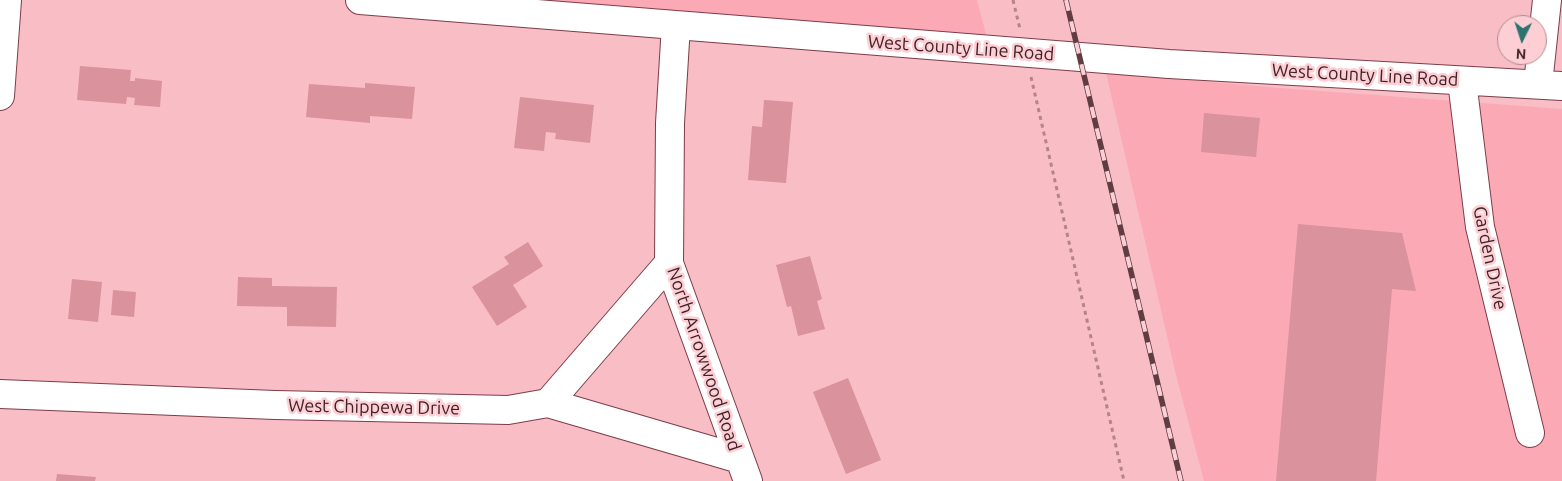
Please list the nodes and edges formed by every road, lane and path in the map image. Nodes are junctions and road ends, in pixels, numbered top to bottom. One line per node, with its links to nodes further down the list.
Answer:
1 (7, 0): 11 (street)
2 (360, 0): 5 (street, West County Line Road)
3 (1013, 0): 7 (path)
4 (1547, 0): 10 (street)
5 (523, 7): 6 (street, West County Line Road)
6 (676, 25): 9 (street, West County Line Road); 12 (street, North Arrowwood Road)
7 (1021, 32)
8 (1030, 69): 17 (path)
9 (1462, 81): 10 (street, West County Line Road); 15 (street, Garden Drive)
10 (1550, 85)
11 (0, 96)
12 (669, 263): 14 (street); 16 (street, North Arrowwood Road)
13 (0, 394): 14 (street, West Chippewa Drive)
14 (548, 403): 16 (street, West Chippewa Drive)
15 (1530, 432)
16 (744, 470)
17 (1124, 481)

